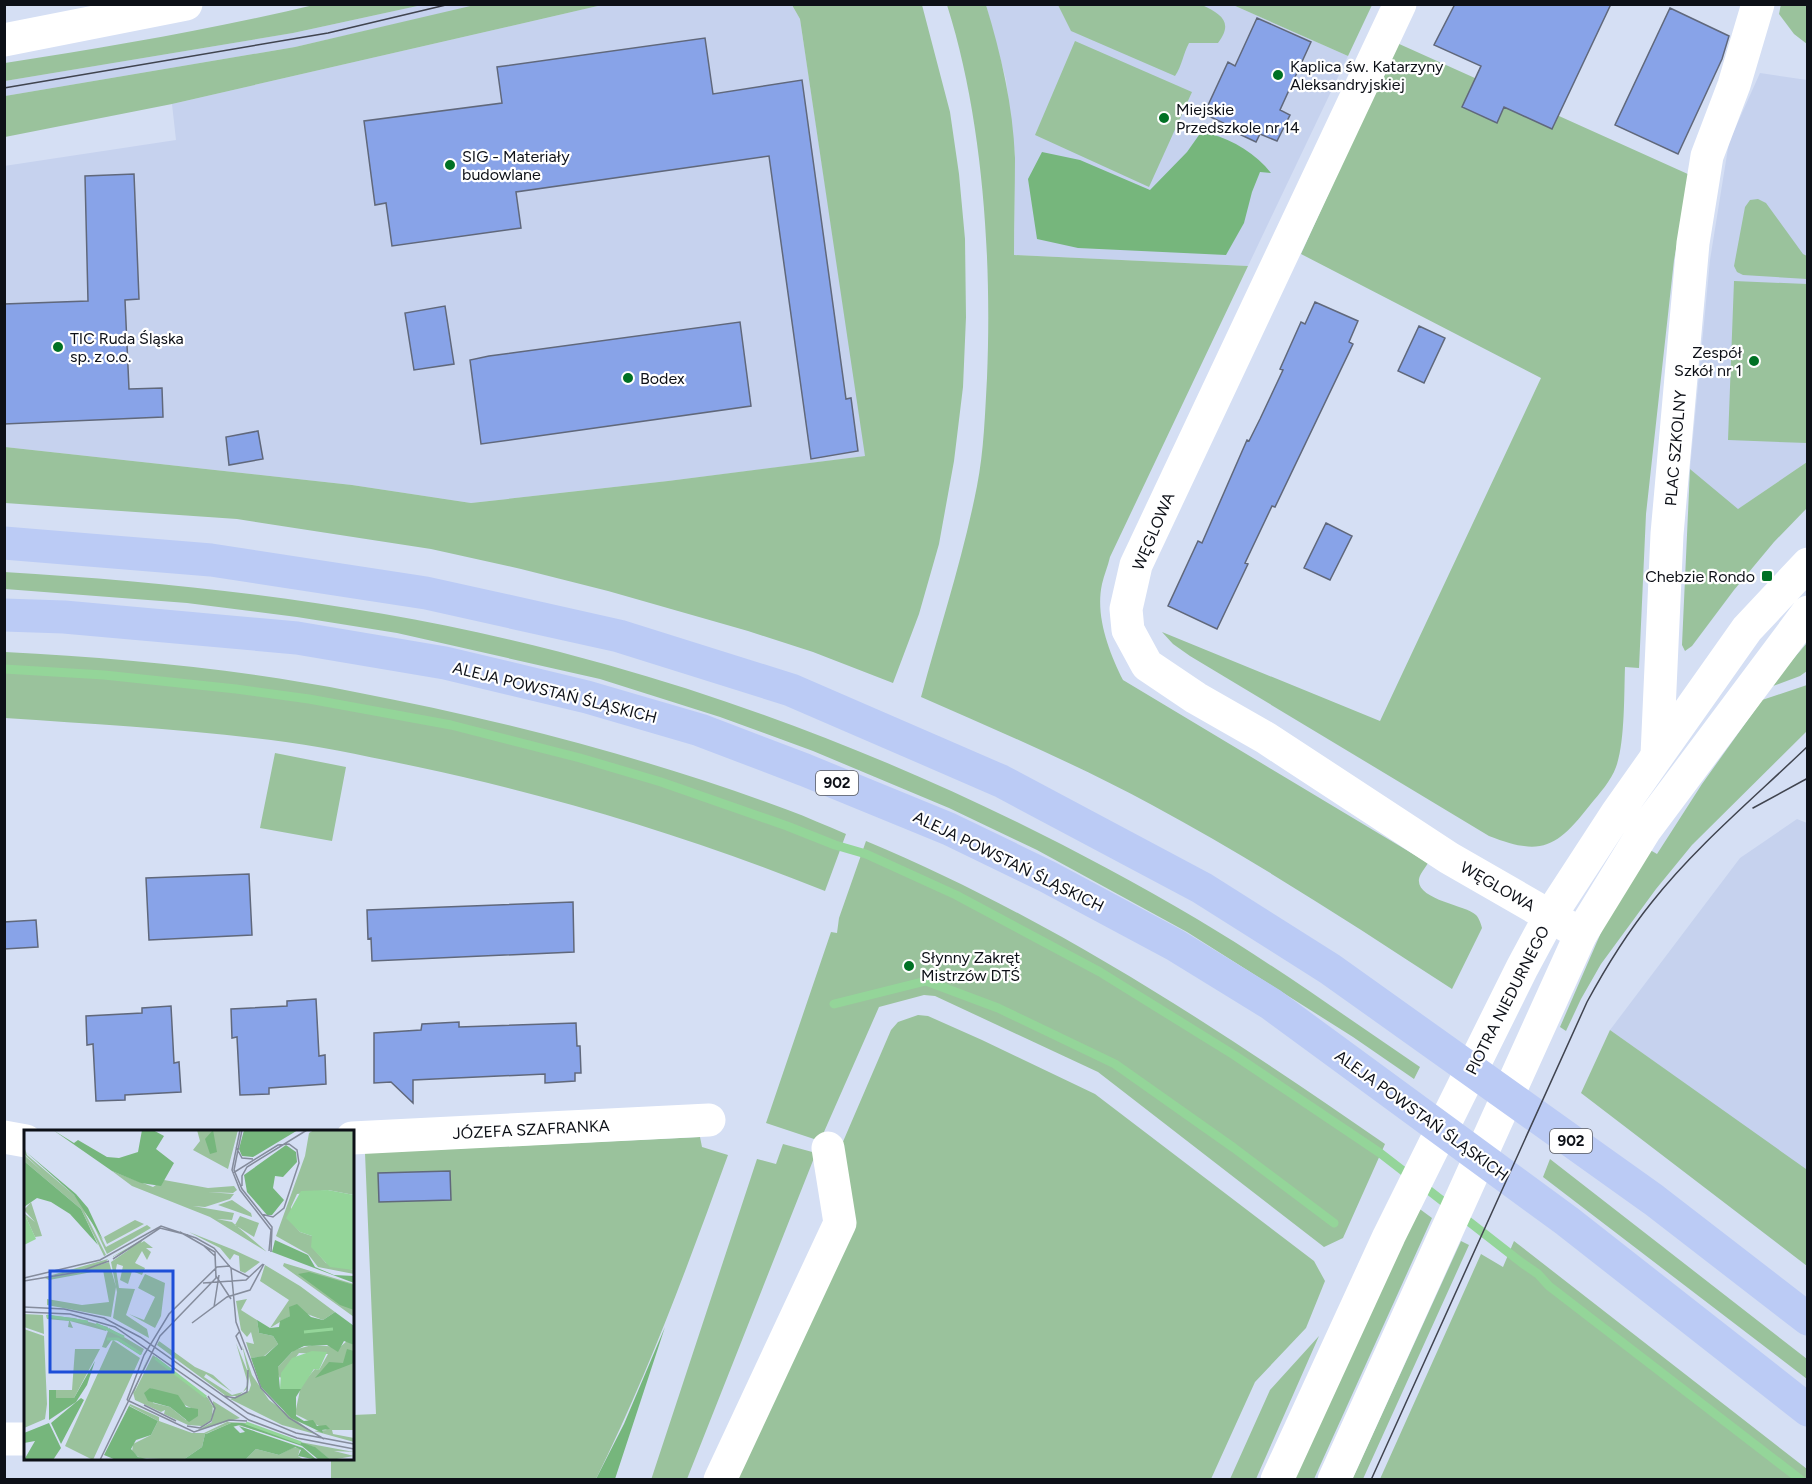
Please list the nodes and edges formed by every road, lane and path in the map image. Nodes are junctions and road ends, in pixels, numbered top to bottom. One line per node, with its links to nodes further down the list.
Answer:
1 (186, 4): 4 (street)
2 (1400, 4): 10 (street, WĘGLOWA)
3 (1756, 5): 9 (street, PLAC SZKOLNY)
4 (4, 40)
5 (4, 543): 17 (main road, 902)
6 (1808, 564): 9 (street, PIOTRA NIEDURNEGO)
7 (1808, 612): 11 (street)
8 (4, 615): 18 (main road, ALEJA POWSTAŃ ŚLĄSKICH / 902)
9 (1657, 755): 10 (street, PIOTRA NIEDURNEGO)
10 (1550, 916): 11 (street, WĘGLOWA); 22 (street, PIOTRA NIEDURNEGO)
11 (1581, 934): 23 (street)
12 (709, 1120): 14 (street, JÓZEFA SZAFRANKA)
13 (4, 1137): 15 (street)
14 (354, 1138)
15 (24, 1141)
16 (828, 1148): 21 (street)
17 (1808, 1319)
18 (1808, 1410)
19 (4, 1439): 20 (street)
20 (24, 1439)
21 (720, 1479)
22 (1277, 1479)
23 (1334, 1479)

